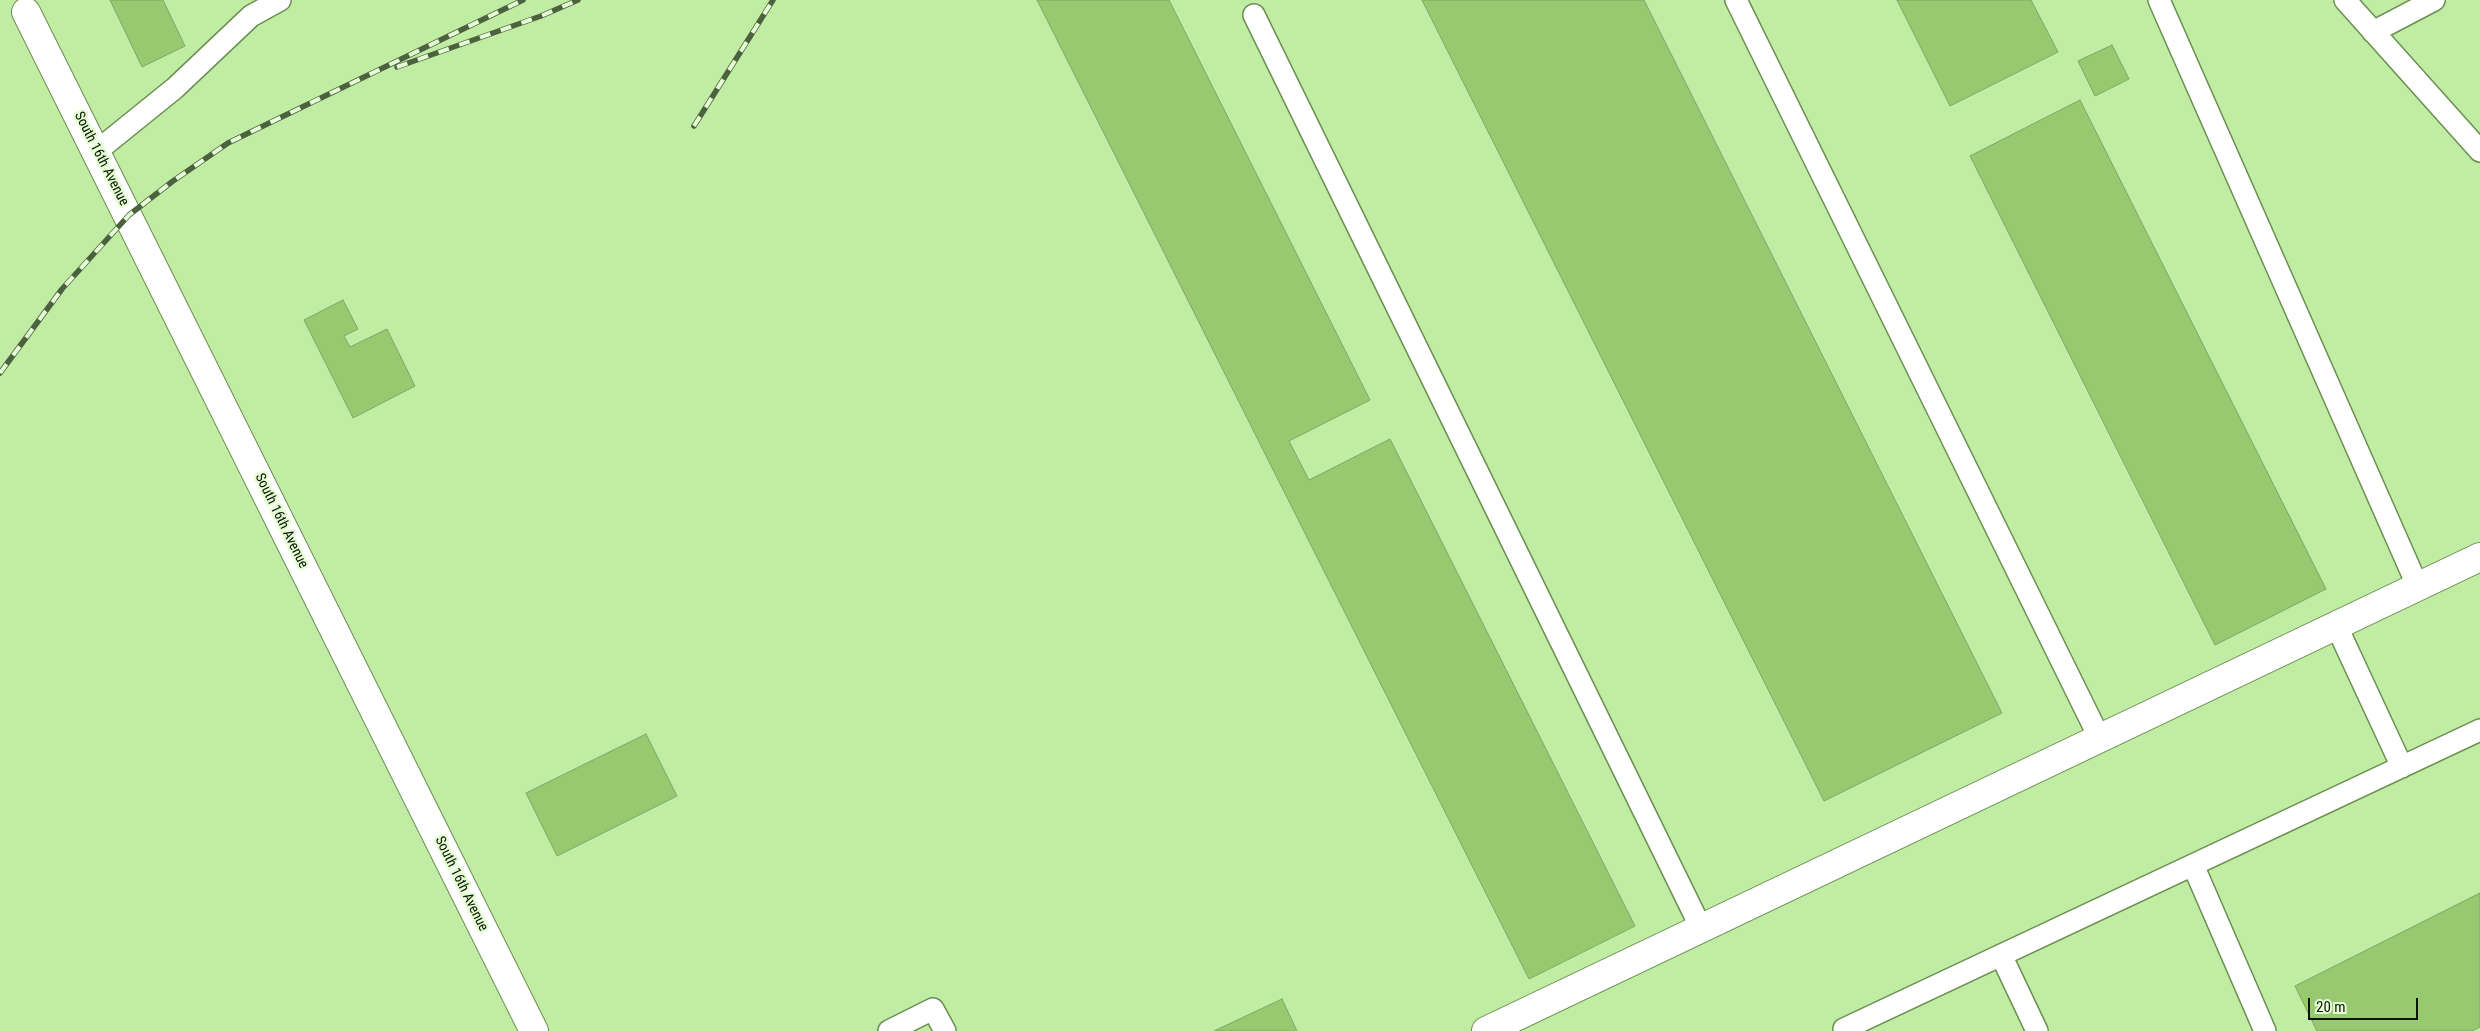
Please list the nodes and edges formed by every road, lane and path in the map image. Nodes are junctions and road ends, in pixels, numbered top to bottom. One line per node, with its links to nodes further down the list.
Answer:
1 (280, 0): 9 (lane)
2 (1736, 0): 15 (lane)
3 (2159, 0): 12 (lane)
4 (2345, 0): 8 (lane)
5 (2434, 0): 8 (lane)
6 (26, 12): 9 (street, South 16th Avenue)
7 (1254, 15): 18 (lane)
8 (2373, 32): 10 (lane)
9 (96, 151): 20 (street, South 16th Avenue)
10 (2480, 152)
11 (2480, 557): 12 (street)
12 (2418, 587): 13 (street)
13 (2336, 625): 15 (street); 16 (lane)
14 (2480, 730): 16 (lane)
15 (2100, 738): 18 (street)
16 (2402, 766): 17 (lane)
17 (2193, 865): 19 (lane); 26 (lane)
18 (1702, 928): 23 (street)
19 (2001, 956): 24 (lane); 25 (lane)
20 (534, 1031)
21 (889, 1031): 22 (lane)
22 (944, 1031)
23 (1486, 1031)
24 (1845, 1031)
25 (2037, 1031)
26 (2265, 1031)

